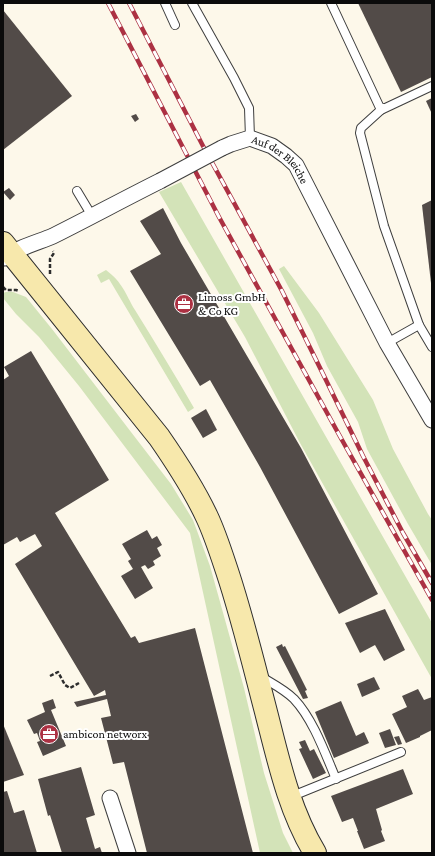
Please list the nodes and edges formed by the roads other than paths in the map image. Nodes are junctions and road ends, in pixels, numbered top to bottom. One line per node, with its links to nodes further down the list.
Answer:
1 (165, 3): 4 (lane)
2 (192, 3): 7 (lane)
3 (330, 3): 6 (lane)
4 (175, 25)
5 (432, 86): 6 (lane)
6 (382, 109): 11 (lane)
7 (250, 138): 9 (street, Auf der Bleiche, bridge); 12 (street, Auf der Bleiche)
8 (77, 191): 9 (lane)
9 (92, 216): 10 (street, Auf der Bleiche)
10 (5, 252): 15 (main road)
11 (419, 325): 12 (lane); 13 (lane)
12 (387, 342): 14 (street, Auf der Bleiche)
13 (432, 347)
14 (432, 420)
15 (256, 673): 17 (lane); 18 (main road)
16 (401, 752): 17 (lane)
17 (336, 779): 18 (lane)
18 (290, 797): 21 (main road)
19 (110, 798): 20 (street)
20 (128, 853)
21 (315, 853)

